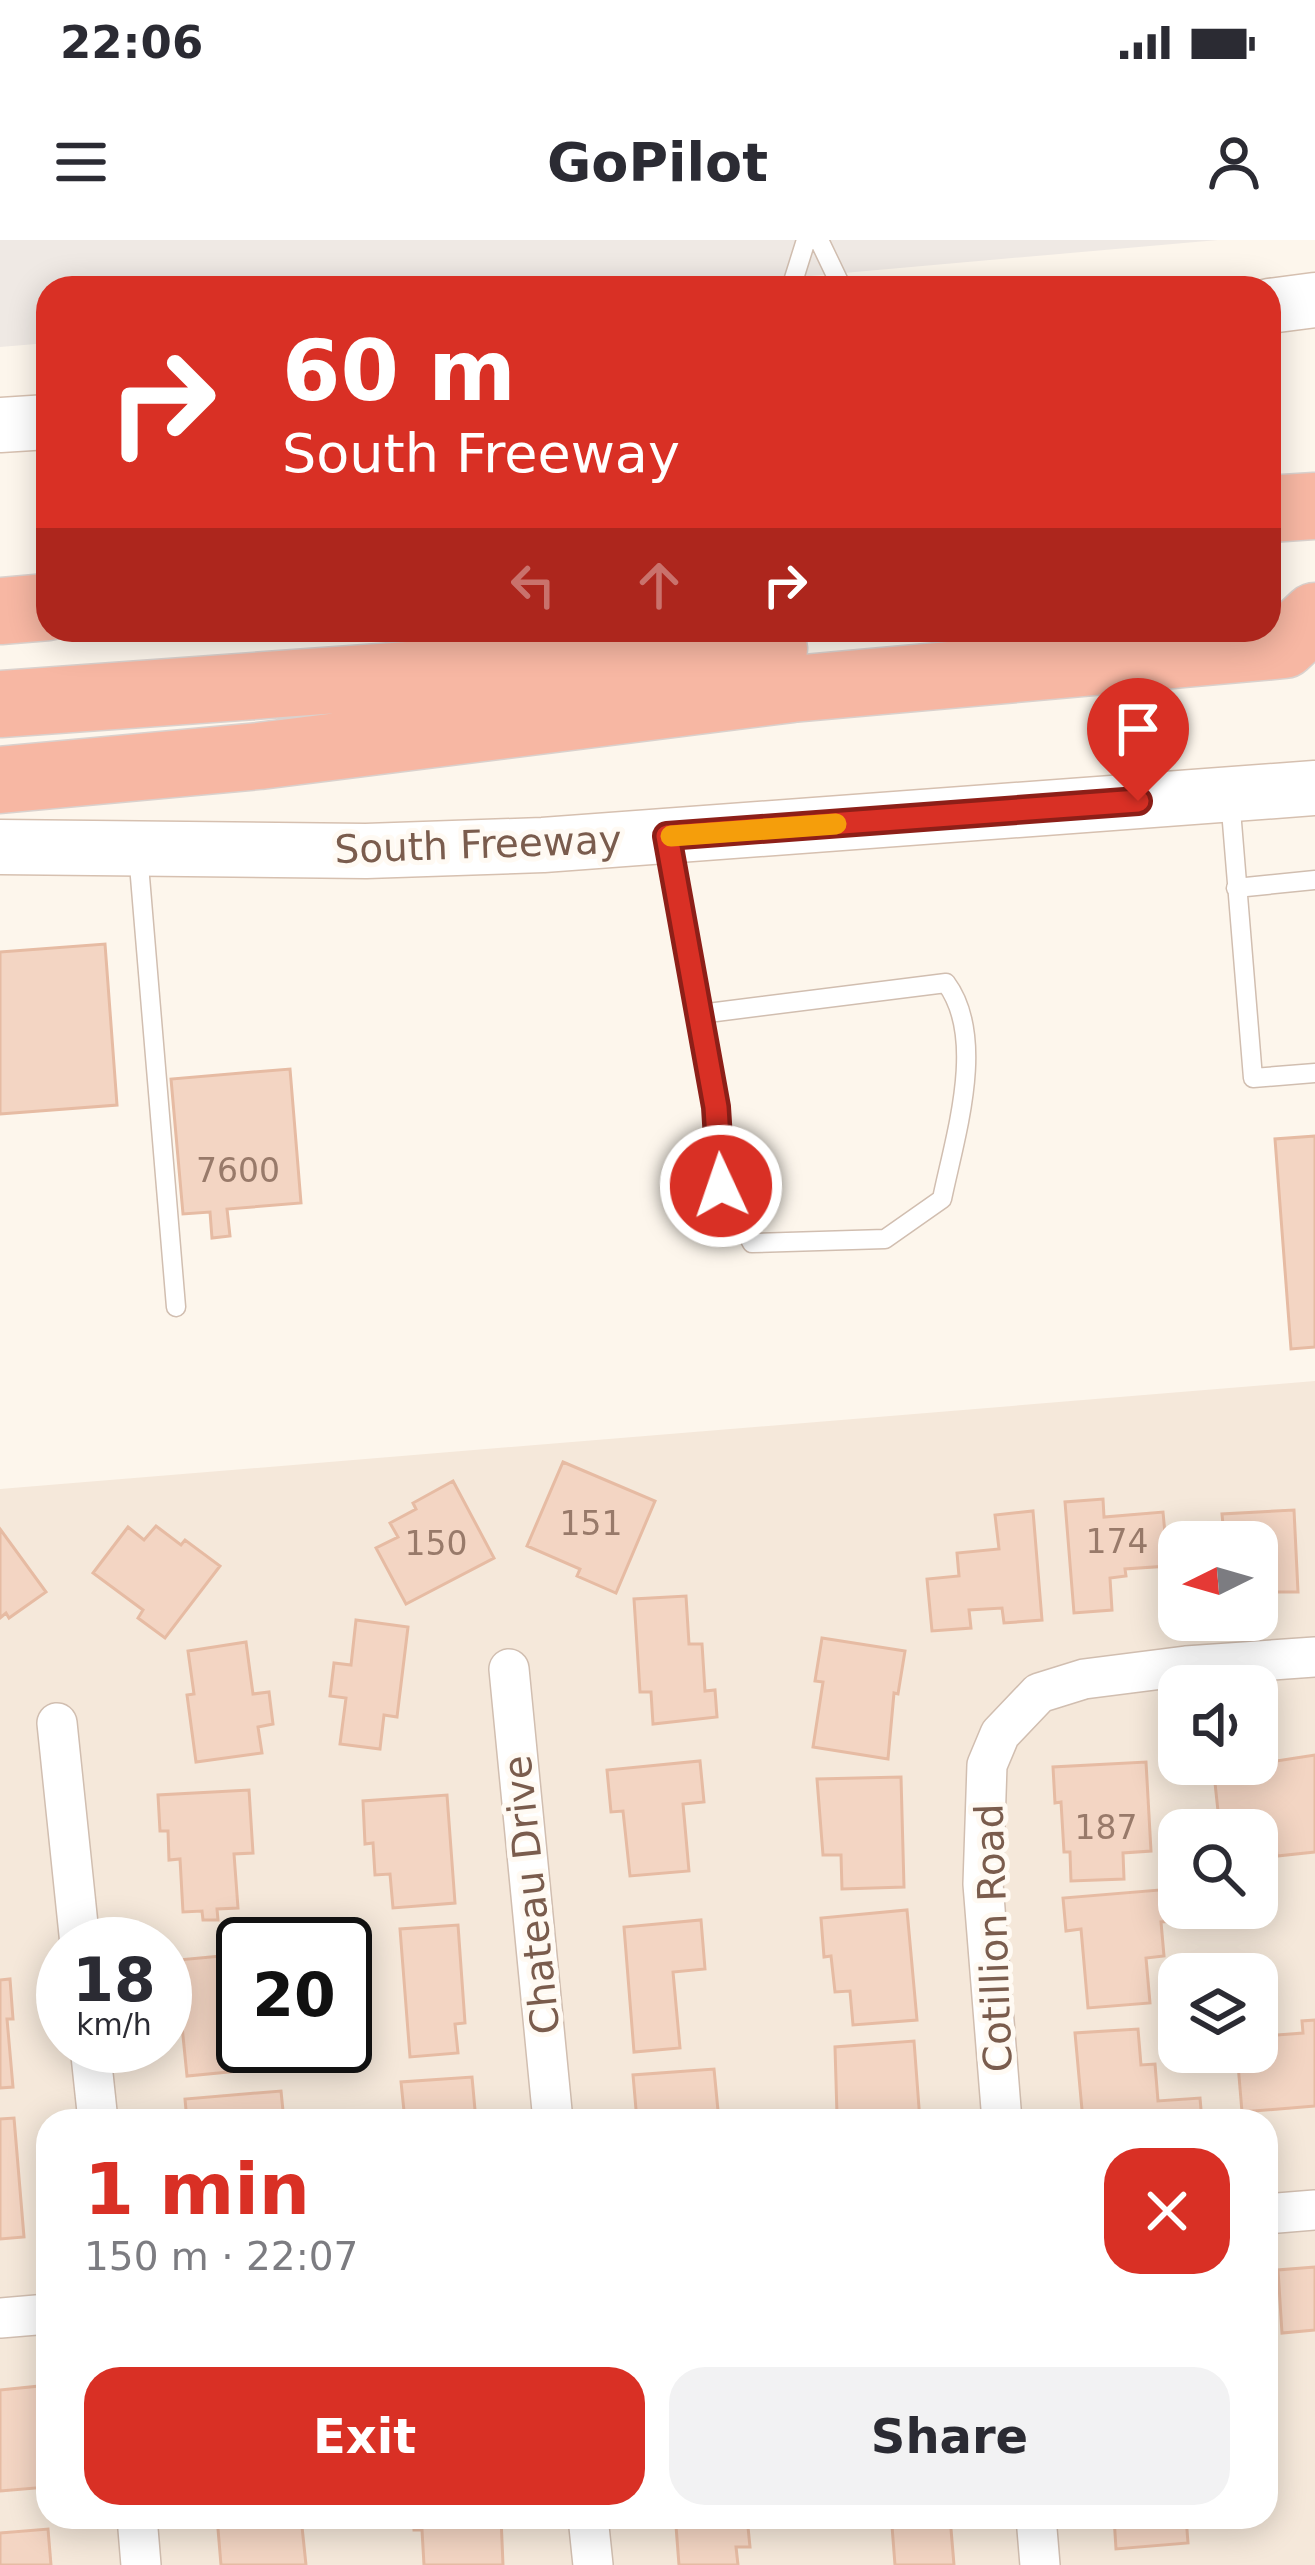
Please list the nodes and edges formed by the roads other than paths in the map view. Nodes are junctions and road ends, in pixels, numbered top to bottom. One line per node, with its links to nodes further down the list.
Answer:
1 (806, 240): 3 (lane)
2 (819, 240): 4 (lane)
3 (795, 276)
4 (836, 276)
5 (1315, 300): 6 (main road)
6 (1281, 304)
7 (36, 423): 8 (main road)
8 (0, 425)
9 (1315, 506): 10 (highway)
10 (1281, 508)
11 (0, 575): 12 (highway)
12 (36, 578)
13 (1315, 606): 15 (highway)
14 (36, 608): 16 (highway)
15 (1281, 609)
16 (0, 611)
17 (1315, 616): 20 (highway)
18 (852, 642): 19 (highway)
19 (0, 704)
20 (0, 780)
21 (1315, 788): 22 (main road, South Freeway)
22 (1230, 794): 23 (main road, South Freeway); 27 (lane)
23 (667, 836): 25 (main road, South Freeway); 28 (lane)
24 (0, 847): 25 (main road, South Freeway)
25 (137, 848): 30 (lane)
26 (1315, 880): 27 (lane)
27 (1236, 888): 29 (lane)
28 (700, 1014): 28 (lane)
29 (1315, 1073)
30 (176, 1307)
31 (1315, 1657): 38 (street, Cotillion Road)
32 (509, 1669): 37 (street, Chateau Drive)
33 (57, 1723): 34 (street)
34 (77, 1917)
35 (93, 2073): 36 (street)
36 (97, 2109)
37 (552, 2109)
38 (1001, 2109)
39 (1315, 2210): 40 (street)
40 (1278, 2213)
41 (36, 2315): 42 (street)
42 (0, 2318)
43 (137, 2529): 46 (street)
44 (590, 2529): 47 (street)
45 (1037, 2529): 48 (street)
46 (141, 2565)
47 (592, 2565)
48 (1040, 2565)

